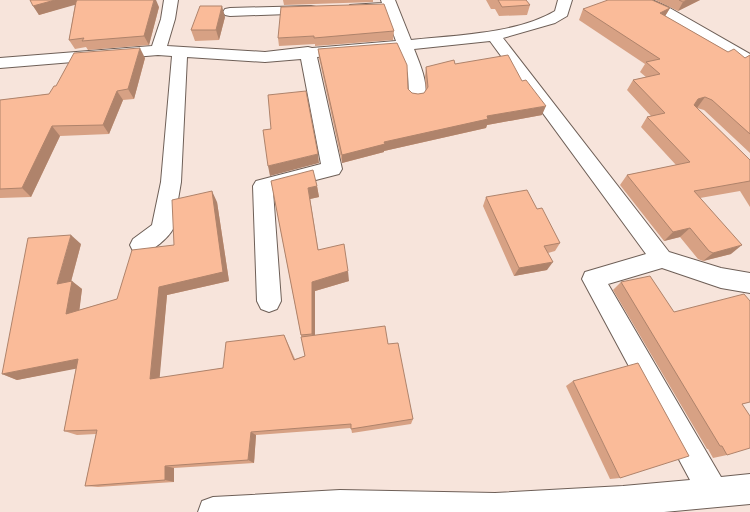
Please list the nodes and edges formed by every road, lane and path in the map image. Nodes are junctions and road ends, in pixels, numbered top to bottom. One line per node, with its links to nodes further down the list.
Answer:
1 (171, 0): 10 (street)
2 (565, 0): 8 (street)
3 (640, 0): 13 (street)
4 (390, 4): 5 (street); 9 (street)
5 (345, 8)
6 (322, 9): 7 (street)
7 (230, 12)
8 (494, 36): 9 (street); 17 (street)
9 (404, 45): 12 (street); 15 (street)
10 (158, 50): 11 (street); 14 (street)
11 (180, 52): 12 (street); 16 (street)
12 (308, 52): 19 (street)
13 (749, 60)
14 (0, 63)
15 (417, 97)
16 (141, 246)
17 (662, 259): 18 (street); 21 (street)
18 (750, 283)
19 (269, 301)
20 (750, 489): 21 (street)
21 (704, 499): 22 (street)
22 (340, 509): 23 (street)
23 (213, 512)

